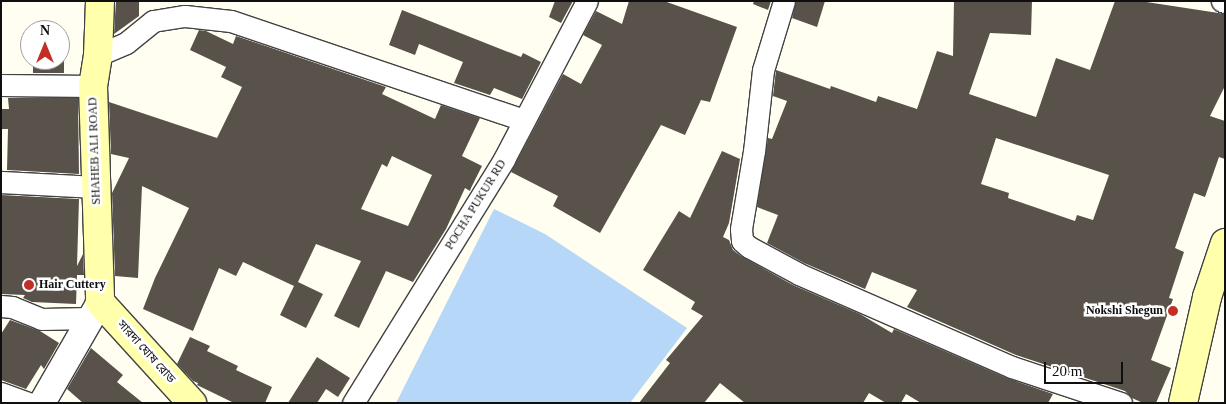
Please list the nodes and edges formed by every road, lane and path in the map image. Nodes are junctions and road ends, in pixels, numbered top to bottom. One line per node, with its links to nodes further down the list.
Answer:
1 (100, 1): 4 (main road, SHAHEB ALI ROAD)
2 (587, 1): 7 (street, POCHA PUKUR RD)
3 (784, 1): 19 (street)
4 (98, 55): 6 (main road, SHAHEB ALI ROAD); 7 (street)
5 (1, 85): 6 (street)
6 (93, 86): 9 (main road, SHAHEB ALI ROAD)
7 (524, 120): 18 (street, POCHA PUKUR RD)
8 (1, 182): 9 (street)
9 (95, 187): 13 (main road, SHAHEB ALI ROAD)
10 (1225, 244): 11 (main road)
11 (1216, 300): 20 (main road)
12 (1, 306): 13 (street)
13 (95, 310): 16 (street); 17 (main road, সারদা ঘোষ রোড)
14 (1, 392): 15 (street)
15 (29, 403)
16 (42, 403)
17 (192, 403)
18 (353, 403)
19 (1121, 403)
20 (1183, 403)

